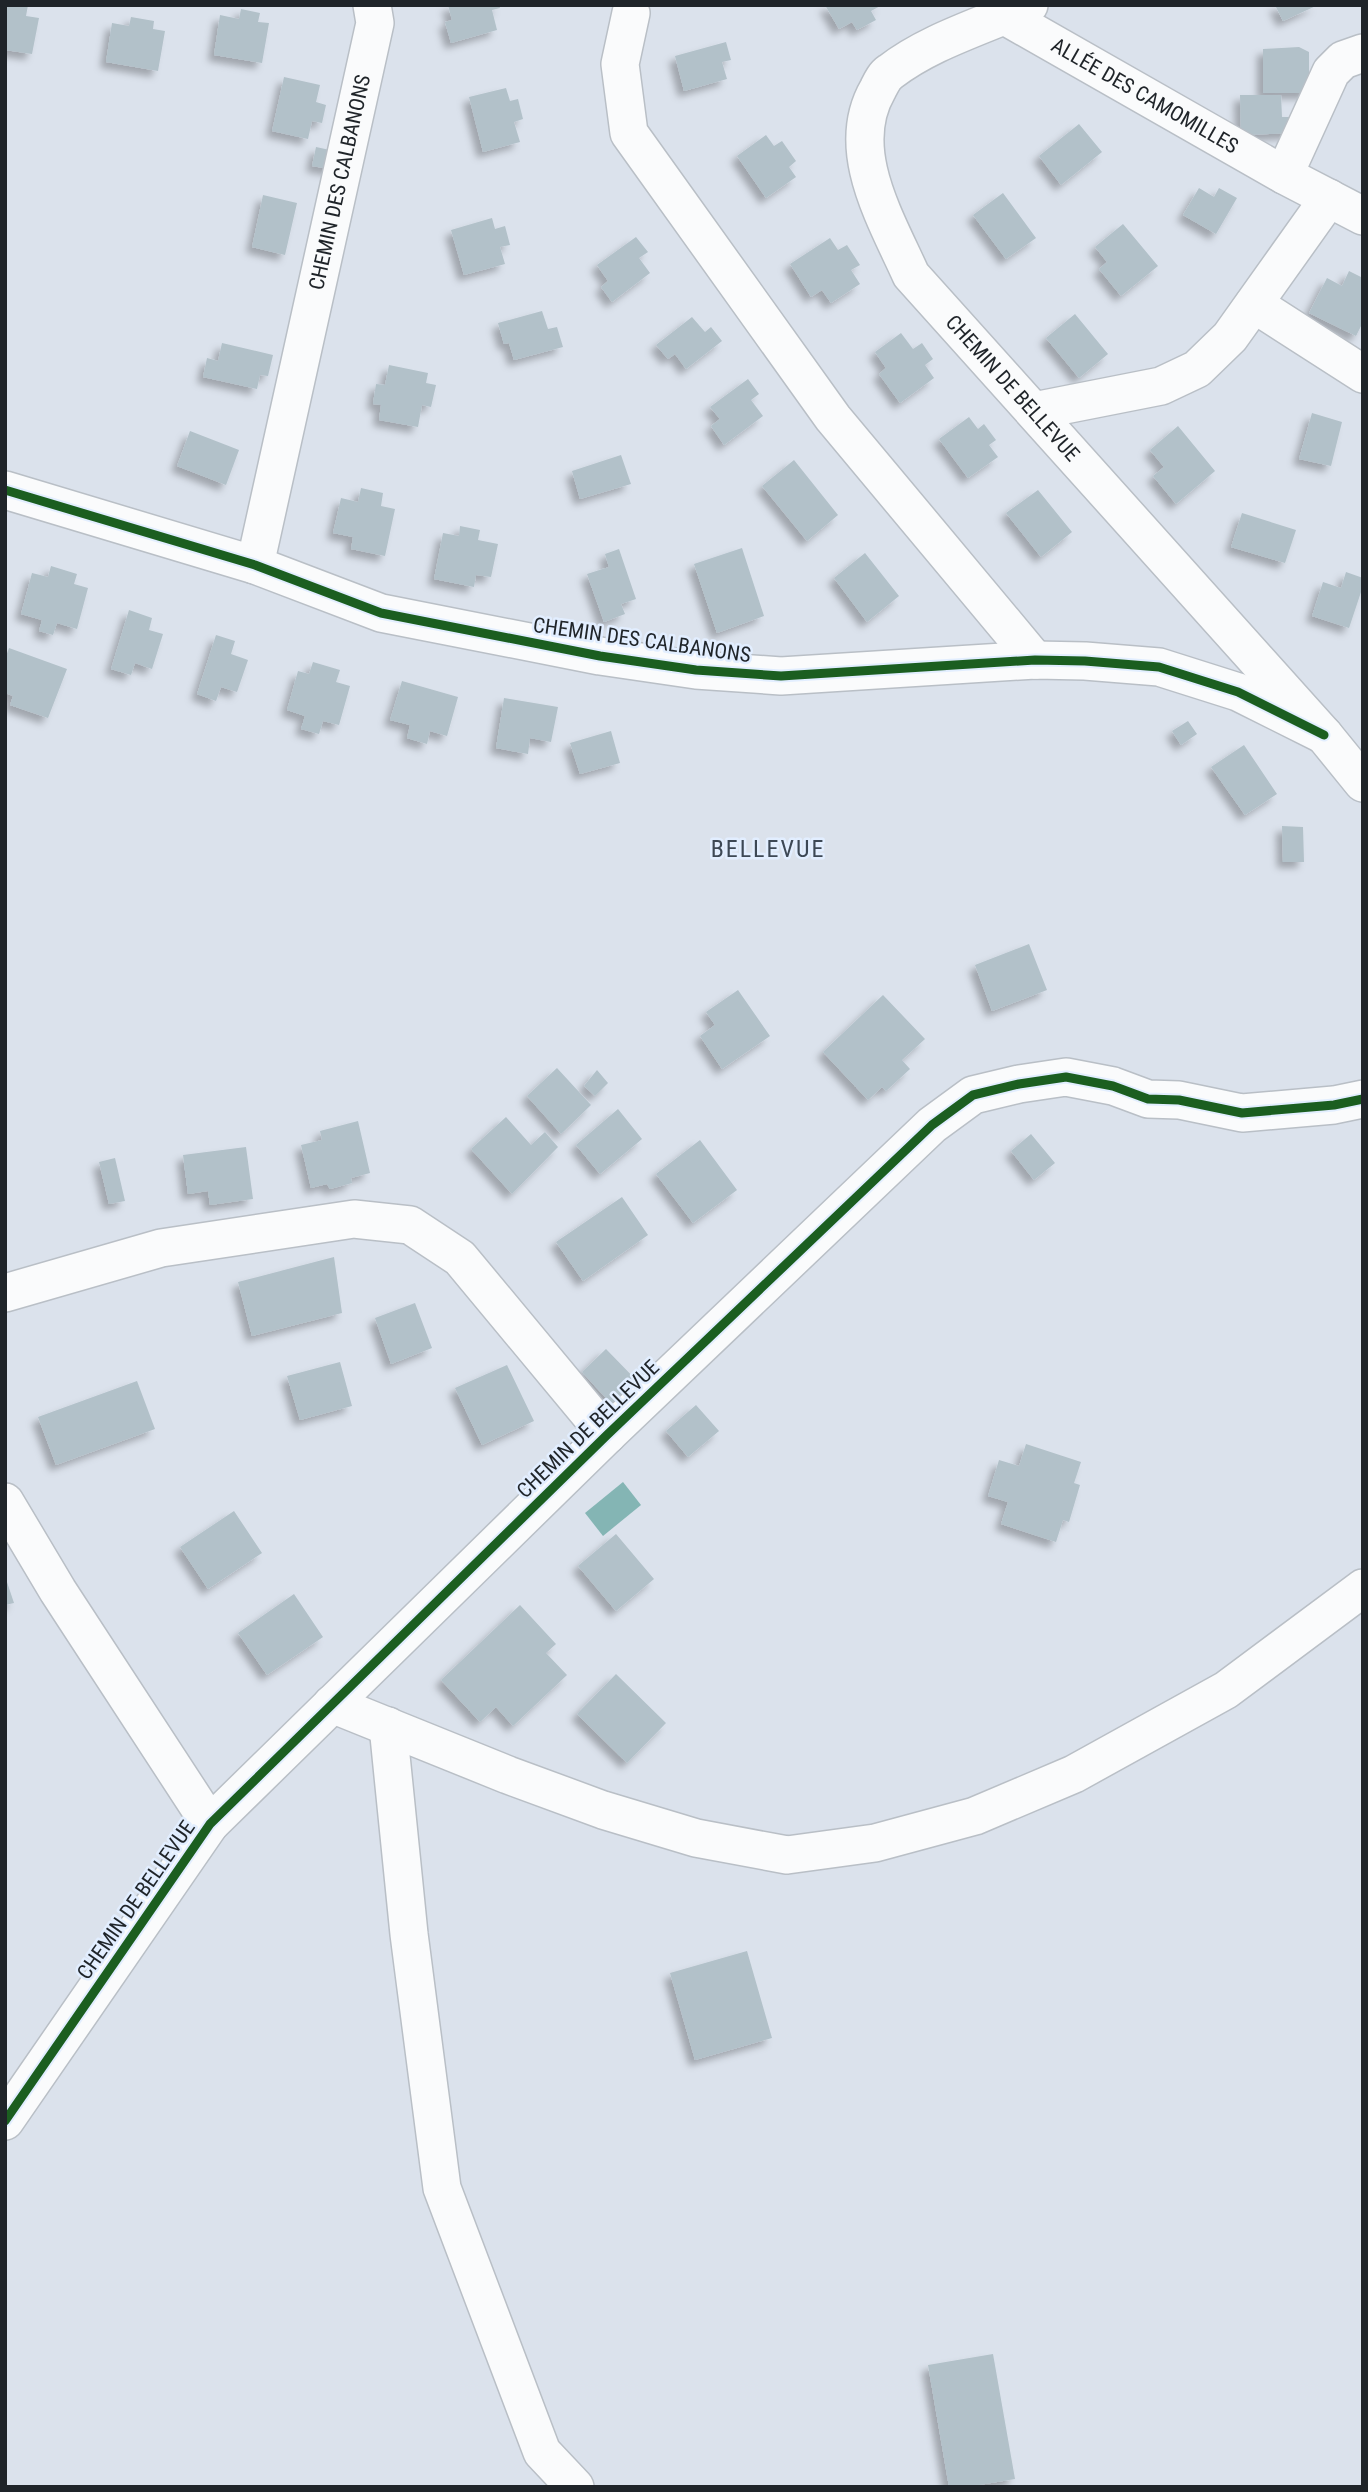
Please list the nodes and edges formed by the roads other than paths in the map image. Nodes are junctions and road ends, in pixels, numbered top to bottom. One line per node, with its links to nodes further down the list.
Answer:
1 (372, 5): 12 (street, CHEMIN DES CALBANONS)
2 (1017, 10): 5 (street, ALLÉE DES CAMOMILLES); 10 (street, CHEMIN DE BELLEVUE)
3 (631, 13): 13 (street)
4 (1363, 53): 5 (street)
5 (1284, 175): 6 (street, ALLÉE DES CAMOMILLES)
6 (1329, 198): 7 (street, ALLÉE DES CAMOMILLES); 8 (street)
7 (1363, 216)
8 (1254, 304): 9 (street); 10 (street)
9 (1363, 374)
10 (1034, 411): 14 (street, CHEMIN DE BELLEVUE)
11 (5, 490): 12 (street, CHEMIN DES CALBANONS)
12 (255, 565): 13 (street, CHEMIN DES CALBANONS)
13 (1035, 660): 14 (street, CHEMIN DES CALBANONS)
14 (1324, 735): 15 (street, CHEMIN DE BELLEVUE)
15 (1363, 783)
16 (1363, 1099): 18 (street, CHEMIN DE BELLEVUE)
17 (5, 1293): 18 (street)
18 (607, 1435): 21 (street, CHEMIN DE BELLEVUE)
19 (5, 1502): 23 (street)
20 (1363, 1588): 22 (street)
21 (332, 1704): 22 (street); 23 (street, CHEMIN DE BELLEVUE)
22 (388, 1726): 25 (street)
23 (209, 1824): 24 (street, CHEMIN DE BELLEVUE)
24 (5, 2121)
25 (575, 2487)

